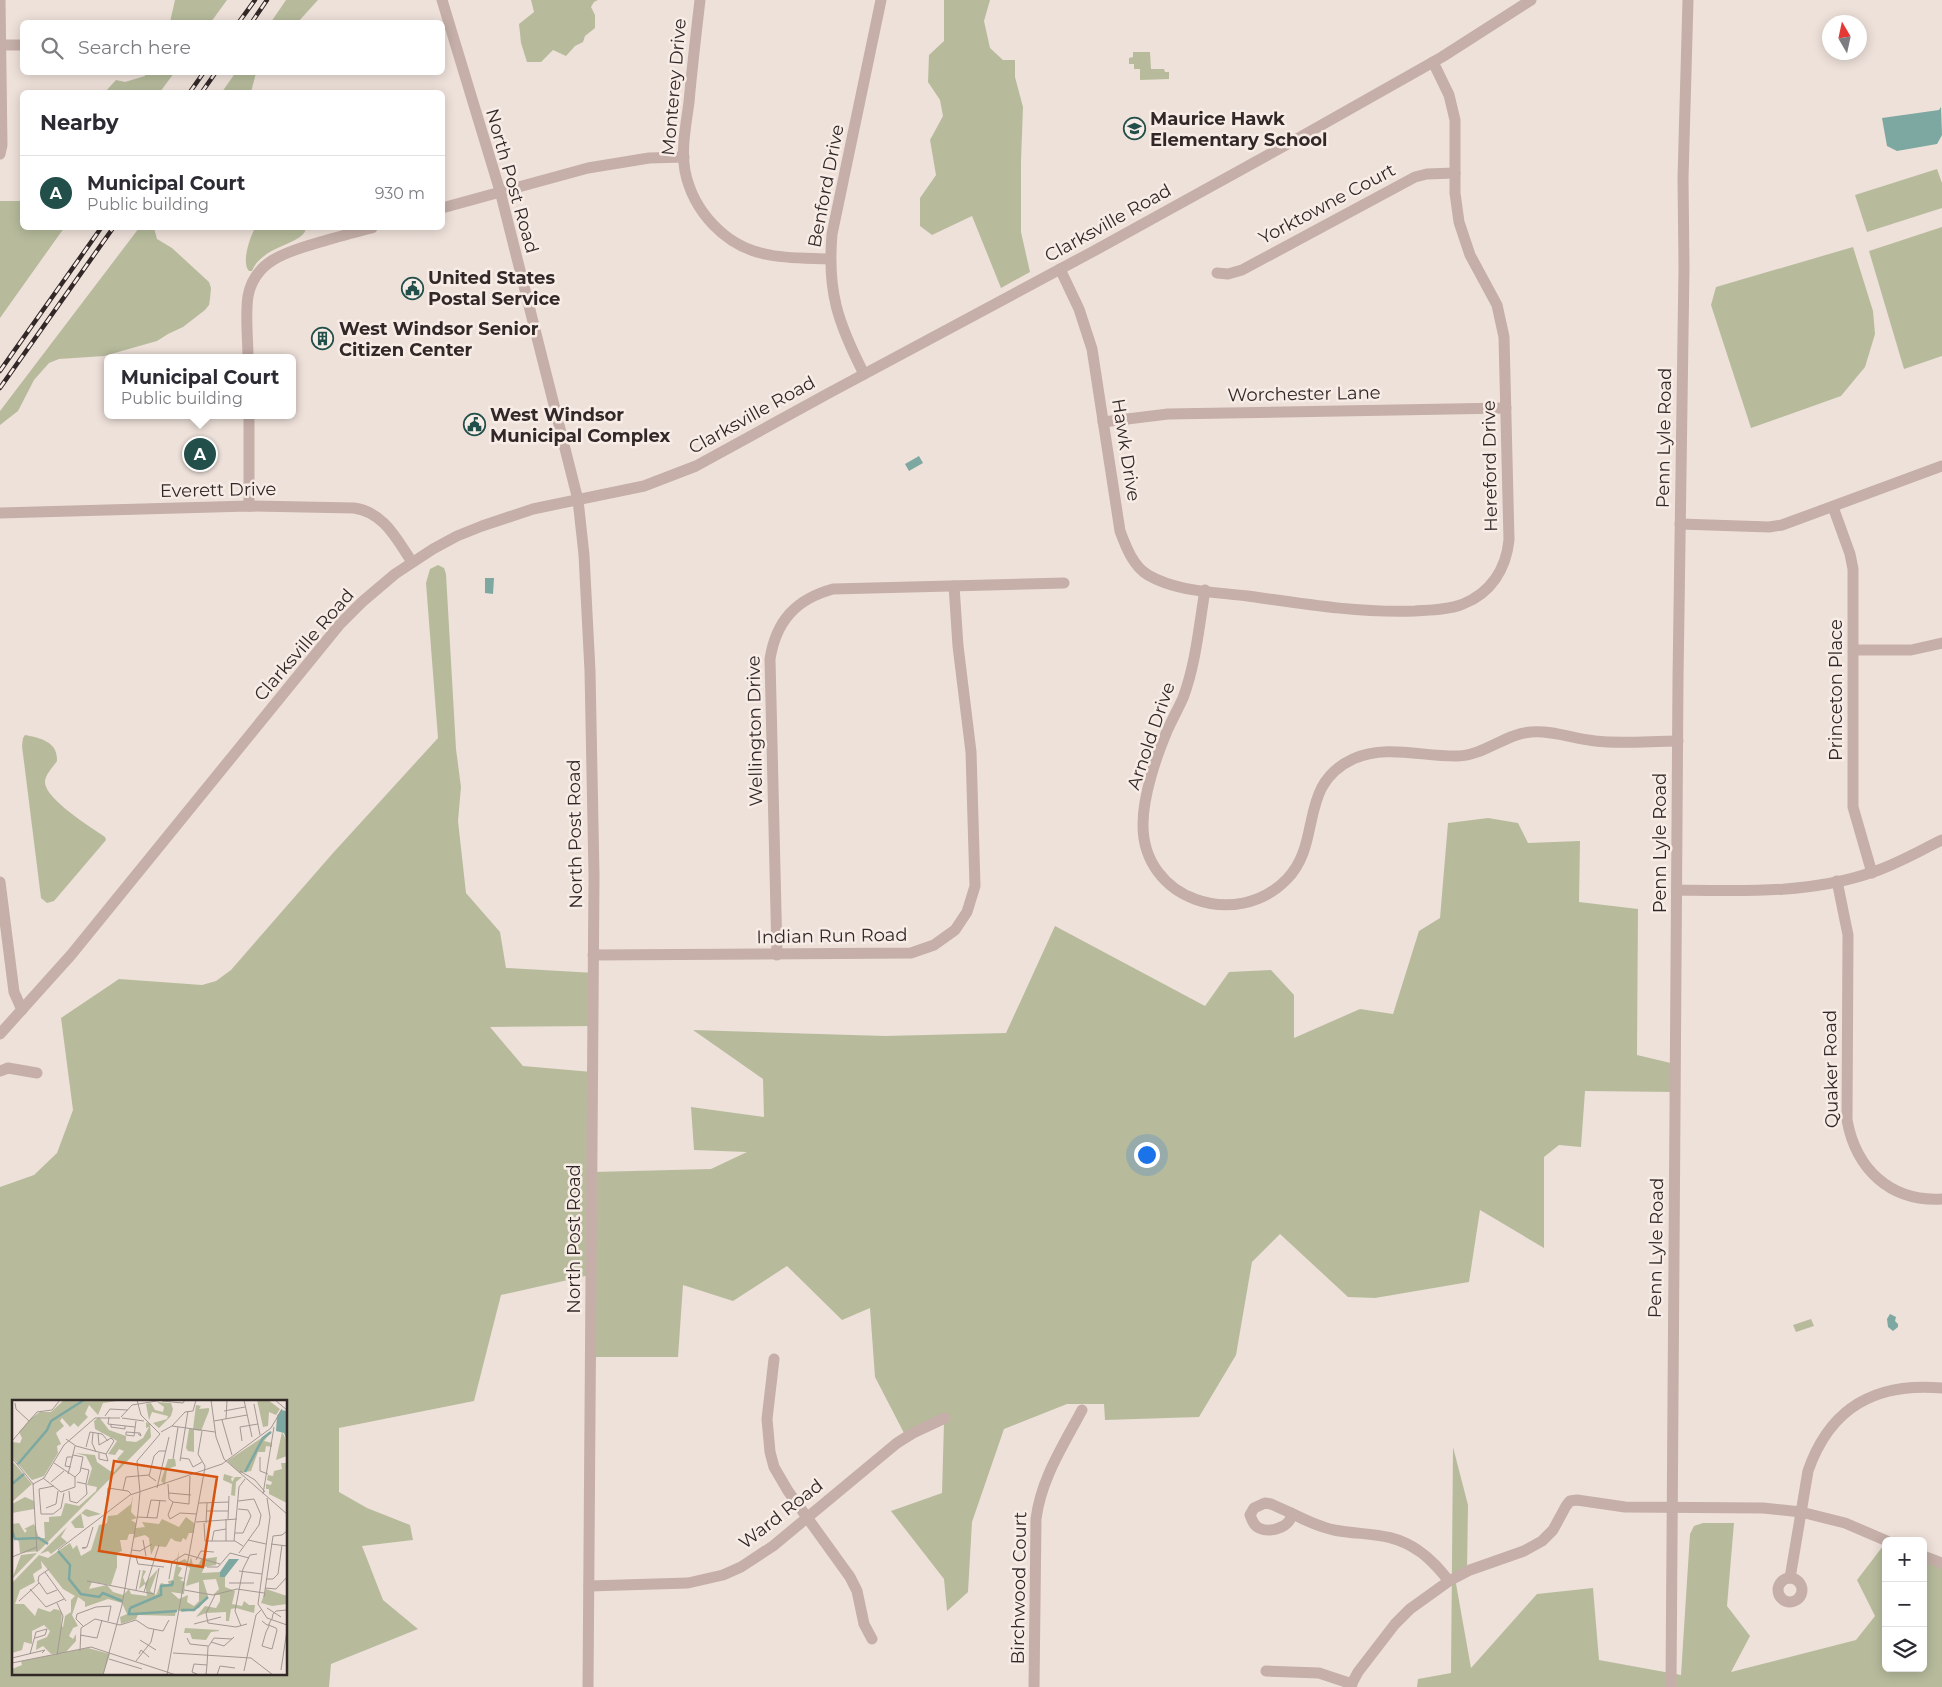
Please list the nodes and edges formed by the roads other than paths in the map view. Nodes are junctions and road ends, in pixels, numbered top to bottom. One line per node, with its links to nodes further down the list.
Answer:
1 (0, 0): 7 (street)
2 (442, 0): 13 (street, North Post Road)
3 (700, 0): 11 (street, Monterey Drive)
4 (881, 0): 16 (street, Benford Drive)
5 (1531, 0): 9 (street, Clarksville Road)
6 (1688, 0): 29 (street, Penn Lyle Road)
7 (1, 45): 8 (street); 10 (street)
8 (20, 45)
9 (1433, 62): 12 (street, Hereford Drive); 17 (street, Clarksville Road)
10 (0, 154)
11 (684, 157): 13 (street); 16 (street, Monterey Drive)
12 (1455, 173): 18 (street, Yorktowne Court); 21 (street, Hereford Drive)
13 (500, 192): 14 (street); 25 (street, North Post Road)
14 (445, 207)
15 (365, 230): 19 (street)
16 (830, 258): 20 (street, Benford Drive)
17 (1060, 269): 20 (street, Clarksville Road); 23 (street, Hawk Drive)
18 (1217, 274)
19 (248, 354)
20 (864, 374): 25 (street, Clarksville Road)
21 (1506, 408): 23 (street, Worchester Lane); 33 (street, Hereford Drive)
22 (249, 419): 26 (street)
23 (1104, 422): 33 (street, Hawk Drive)
24 (1942, 466): 27 (street)
25 (578, 500): 30 (street, Clarksville Road); 42 (street, North Post Road)
26 (249, 506): 28 (street, Everett Drive); 30 (street, Everett Drive)
27 (1834, 507): 29 (street); 35 (street, Princeton Place)
28 (0, 513)
29 (1680, 524): 36 (street, Penn Lyle Road)
30 (412, 562): 44 (street, Clarksville Road)
31 (1064, 583): 32 (street, Wellington Drive)
32 (954, 586): 43 (street, Wellington Drive); 43 (street, Indian Run Road)
33 (1205, 590): 36 (street, Arnold Drive)
34 (1942, 643): 35 (street)
35 (1854, 650): 38 (street, Princeton Place)
36 (1678, 741): 41 (street, Penn Lyle Road)
37 (1942, 840): 38 (street)
38 (1872, 873): 39 (street)
39 (1837, 881): 41 (street); 48 (street, Quaker Road)
40 (0, 882): 44 (street)
41 (1677, 890): 53 (street, Penn Lyle Road)
42 (593, 955): 43 (street, Indian Run Road); 62 (street, North Post Road)
43 (777, 955)
44 (22, 1010): 45 (street, Clarksville Road)
45 (0, 1034)
46 (0, 1071): 47 (street)
47 (37, 1073)
48 (1942, 1199)
49 (774, 1358): 56 (street)
50 (1942, 1388): 54 (street)
51 (1082, 1410): 67 (street, Birchwood Court)
52 (945, 1418): 56 (street, Ward Road)
53 (1671, 1506): 54 (street); 61 (street); 68 (street, Penn Lyle Road)
54 (1801, 1512): 57 (street); 60 (street)
55 (1291, 1513): 61 (street)
56 (807, 1517): 62 (street, Ward Road); 63 (street)
57 (1882, 1539)
58 (1927, 1558): 59 (street)
59 (1942, 1564)
60 (1790, 1578)
61 (1449, 1581): 65 (street)
62 (589, 1586): 66 (street, North Post Road)
63 (872, 1639)
64 (1266, 1671): 65 (street)
65 (1351, 1686)
66 (588, 1687)
67 (1034, 1687)
68 (1671, 1687)

